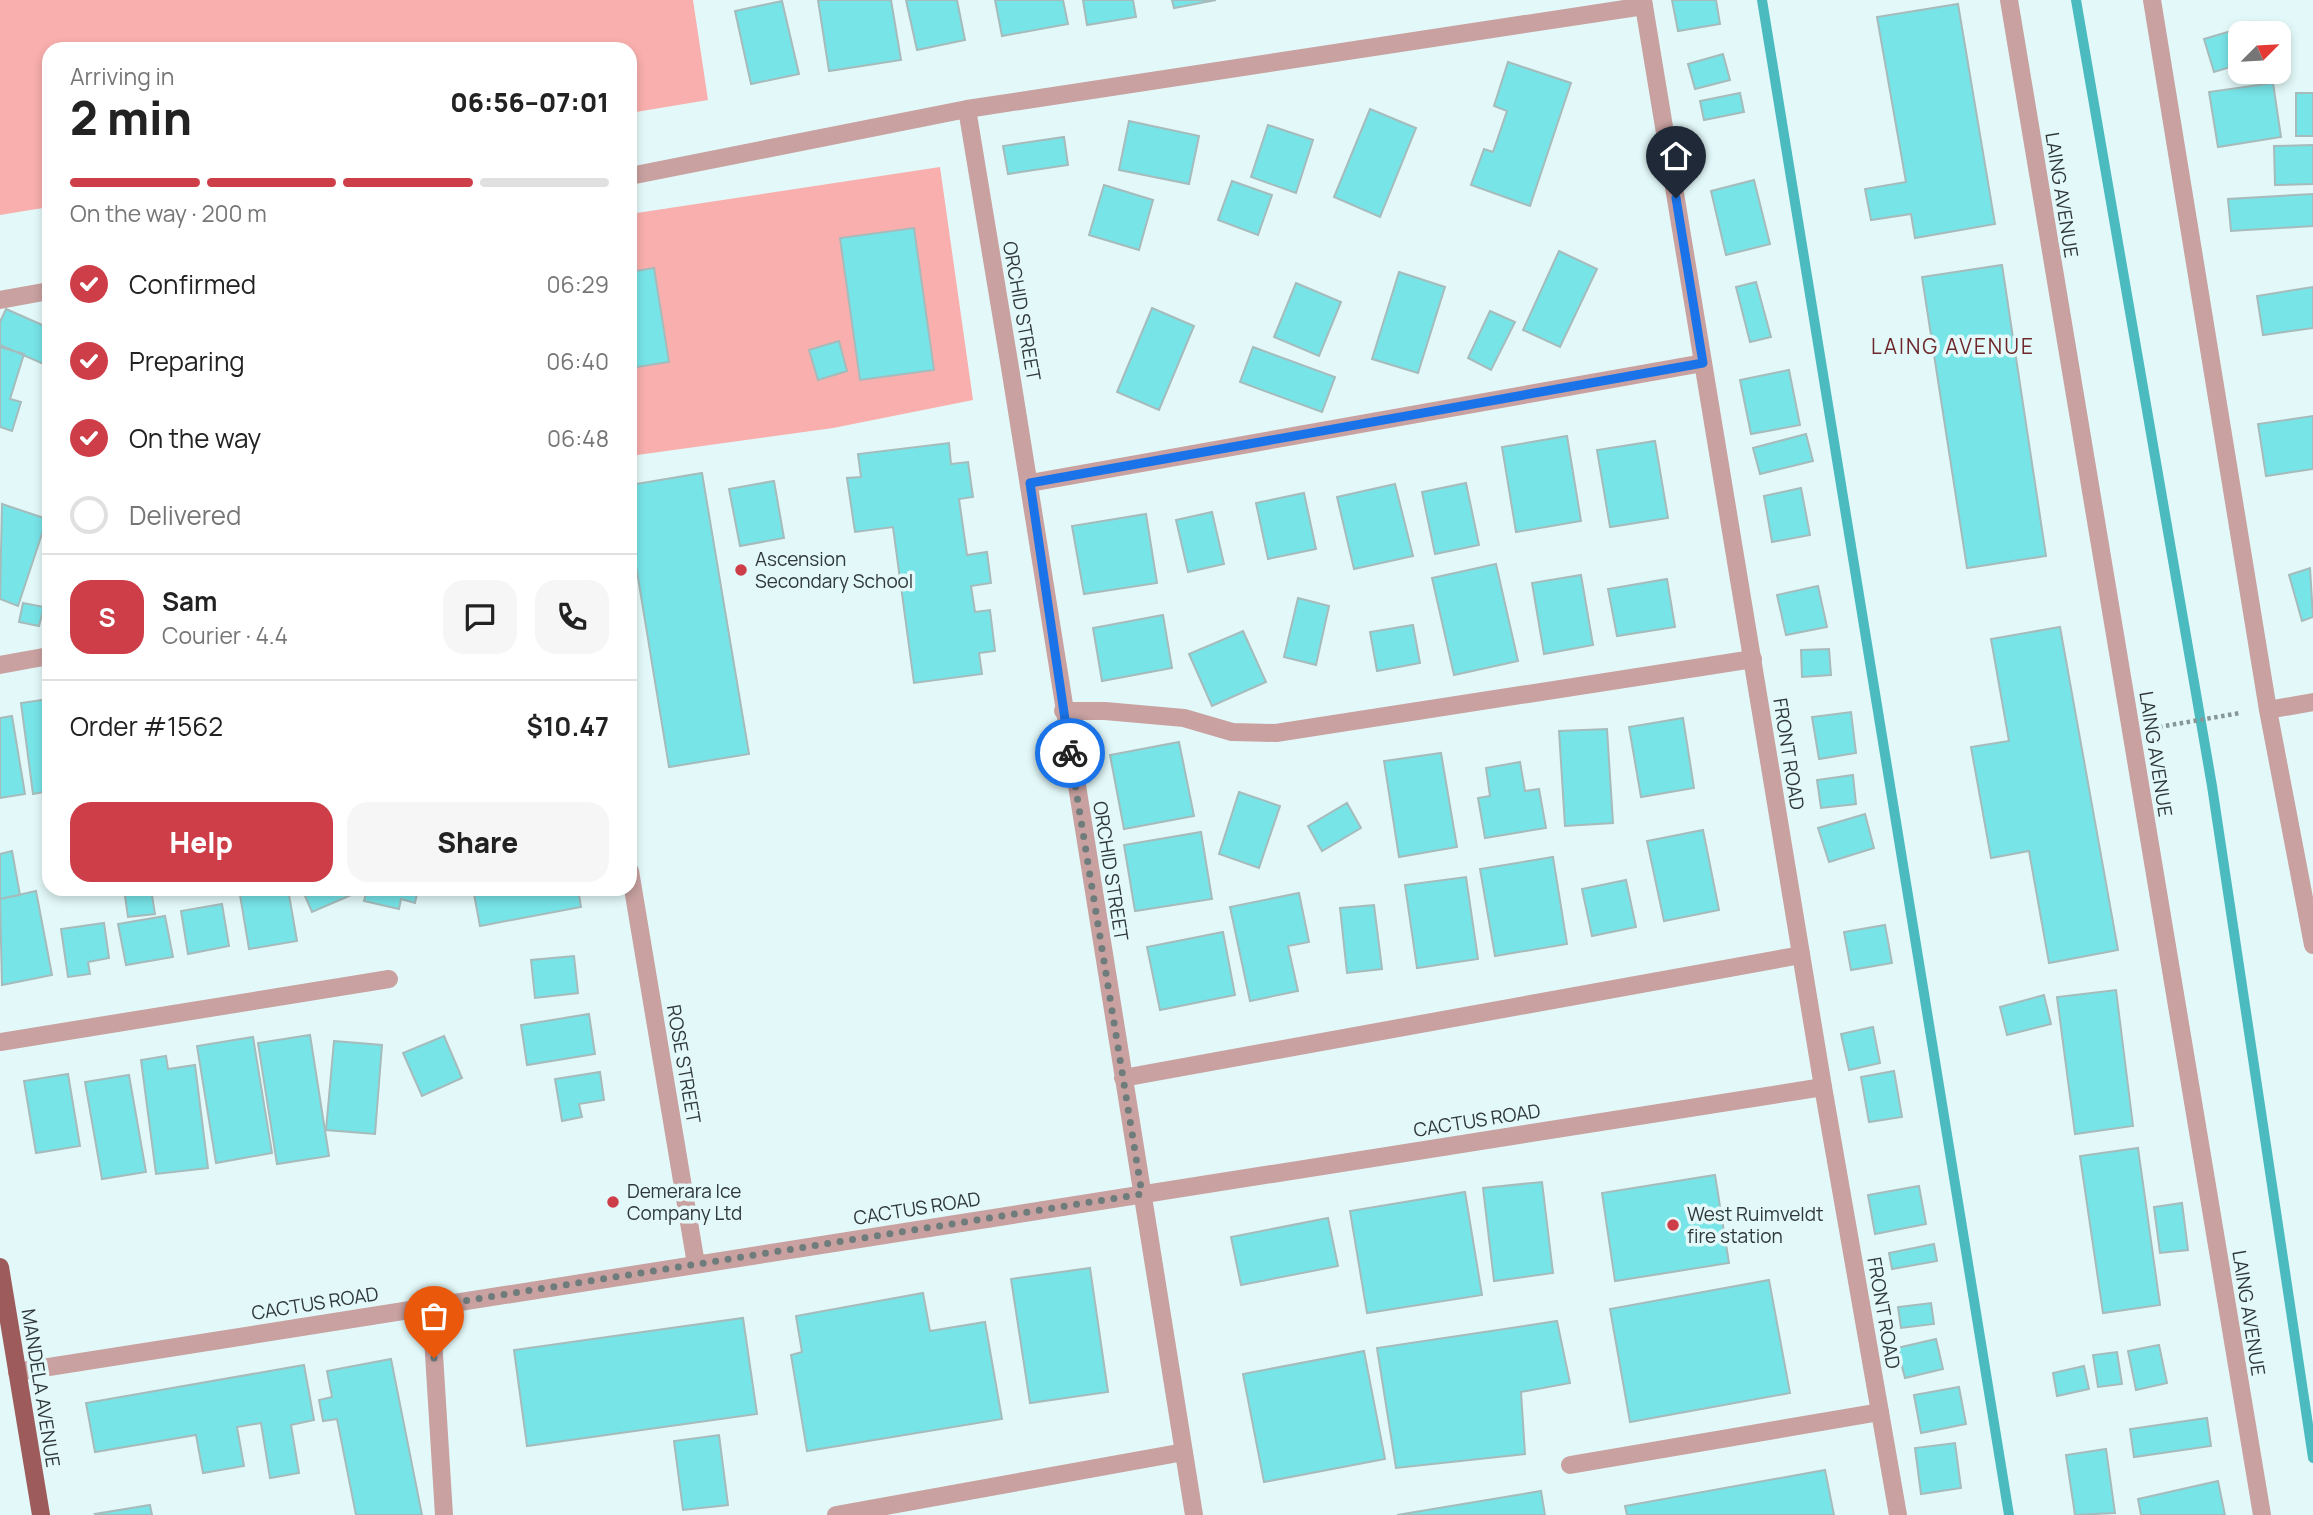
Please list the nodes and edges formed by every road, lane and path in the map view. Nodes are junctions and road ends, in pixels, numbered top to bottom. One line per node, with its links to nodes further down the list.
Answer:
1 (2009, 0): 38 (street, LAING AVENUE)
2 (2152, 0): 14 (street)
3 (1644, 3): 4 (street); 8 (street, FRONT ROAD)
4 (967, 109): 5 (street); 9 (street, ORCHID STREET)
5 (637, 175)
6 (42, 292): 7 (street)
7 (0, 300)
8 (1703, 363): 9 (street); 11 (street, FRONT ROAD)
9 (1030, 483): 15 (street, ORCHID STREET)
10 (42, 657): 12 (street)
11 (1752, 659): 15 (street); 20 (street, FRONT ROAD)
12 (0, 664)
13 (2313, 702): 14 (street)
14 (2267, 710): 19 (street)
15 (1063, 711): 23 (street, ORCHID STREET)
16 (2228, 714): 17 (path)
17 (2167, 726)
18 (634, 896): 26 (street, ROSE STREET)
19 (2313, 944)
20 (1801, 956): 23 (street); 24 (street, FRONT ROAD)
21 (389, 979): 22 (street)
22 (0, 1042)
23 (1123, 1078): 25 (street, ORCHID STREET)
24 (1823, 1087): 25 (street, CACTUS ROAD); 30 (street, FRONT ROAD)
25 (1142, 1194): 26 (street, CACTUS ROAD); 31 (street, ORCHID STREET)
26 (696, 1264): 28 (street, CACTUS ROAD)
27 (0, 1267): 29 (main road, MANDELA AVENUE)
28 (431, 1306): 29 (street, CACTUS ROAD); 34 (street)
29 (17, 1372): 33 (main road, MANDELA AVENUE)
30 (1880, 1412): 32 (street); 37 (street, FRONT ROAD)
31 (1184, 1451): 35 (street); 36 (street, ORCHID STREET)
32 (1570, 1465)
33 (41, 1515)
34 (444, 1515)
35 (836, 1515)
36 (1194, 1515)
37 (1898, 1515)
38 (2262, 1515)

